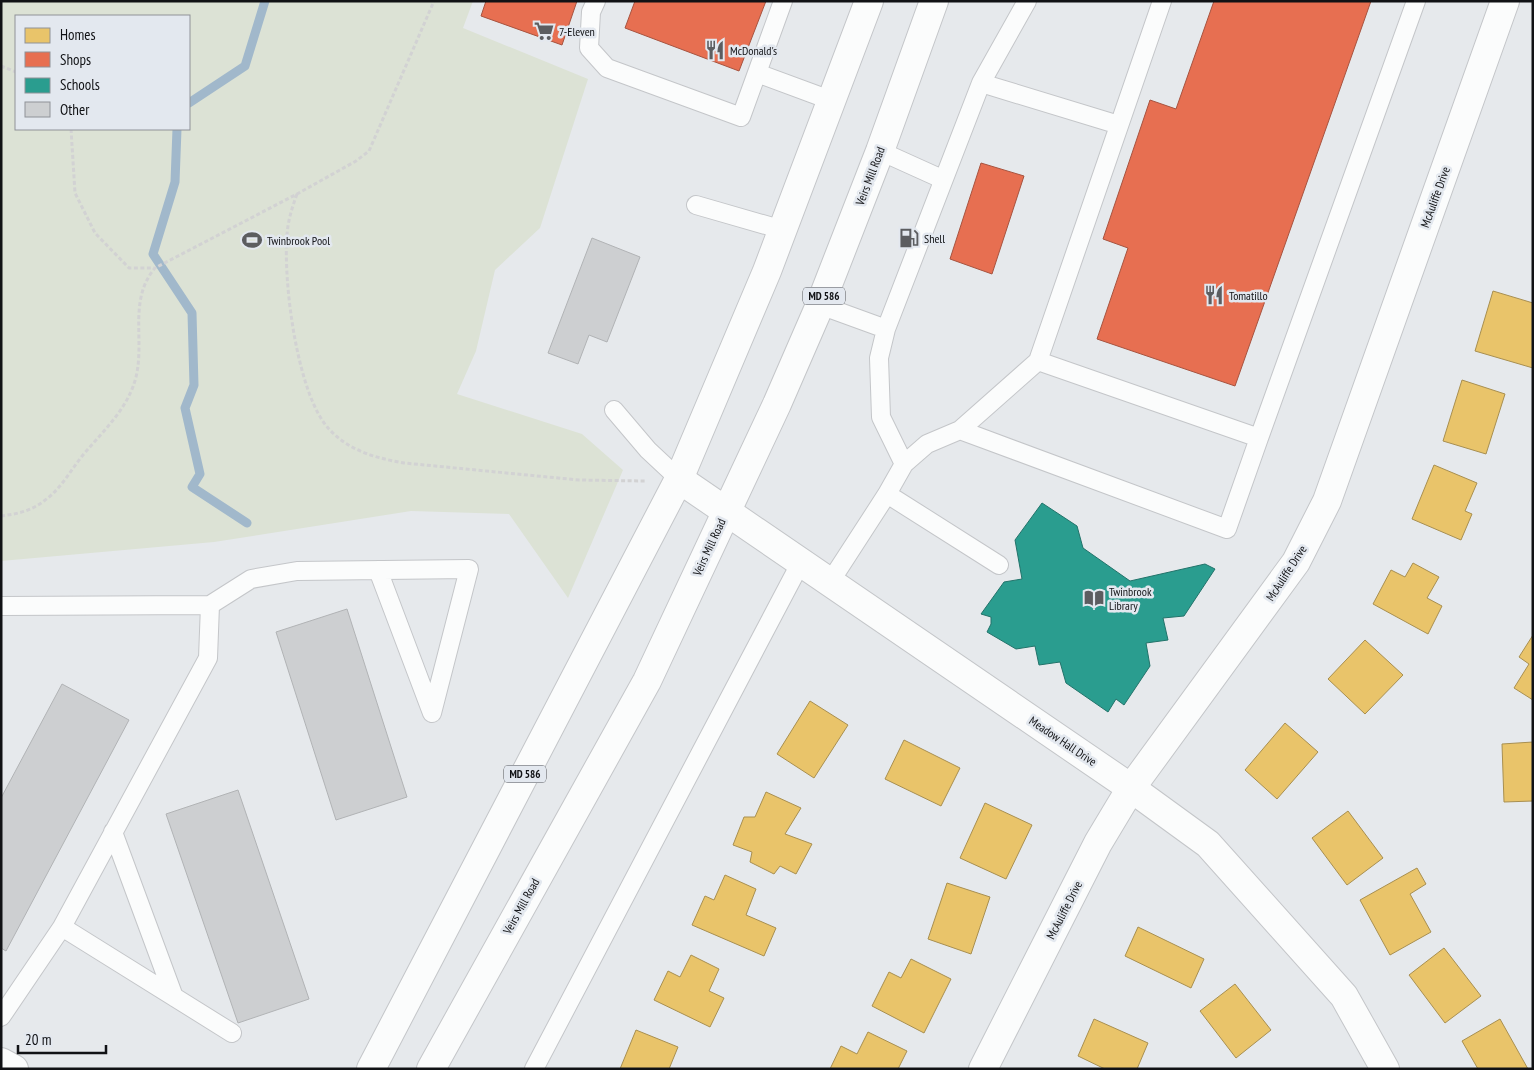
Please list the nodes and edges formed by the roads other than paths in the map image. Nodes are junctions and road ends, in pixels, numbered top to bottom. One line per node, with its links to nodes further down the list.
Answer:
1 (596, 1): 9 (lane)
2 (783, 1): 9 (lane)
3 (869, 1): 11 (main road, MD 586)
4 (934, 1): 13 (main road, Veirs Mill Road / MD 586)
5 (1027, 1): 10 (lane)
6 (1162, 1): 12 (lane)
7 (1416, 1): 22 (lane)
8 (1504, 1): 33 (main road, McAuliffe Drive)
9 (757, 73): 11 (lane)
10 (981, 83): 12 (lane); 14 (lane)
11 (830, 100): 16 (main road, MD 586)
12 (1120, 125): 19 (lane)
13 (880, 150): 14 (lane); 17 (main road, Veirs Mill Road / MD 586)
14 (942, 179): 18 (lane)
15 (696, 205): 16 (lane)
16 (783, 230): 24 (main road, MD 586)
17 (820, 305): 18 (lane); 26 (main road, Veirs Mill Road / MD 586)
18 (886, 329): 23 (lane)
19 (1038, 361): 21 (lane); 22 (lane)
20 (614, 410): 24 (lane)
21 (960, 430): 22 (lane); 23 (lane)
22 (1260, 438)
23 (904, 464): 25 (lane)
24 (680, 478): 26 (main road, Meadow Hall Drive); 41 (main road, MD 586)
25 (887, 494): 28 (lane); 30 (lane)
26 (726, 510): 27 (main road, Meadow Hall Drive); 42 (main road, Veirs Mill Road / MD 586)
27 (801, 562): 30 (main road, Meadow Hall Drive); 43 (lane)
28 (999, 565)
29 (378, 570): 29 (lane); 31 (lane)
30 (830, 582): 33 (main road, Meadow Hall Drive)
31 (210, 605): 32 (lane); 34 (lane)
32 (1, 606)
33 (1131, 788): 44 (main road, McAuliffe Drive); 45 (main road, Meadow Hall Drive)
34 (113, 832): 35 (lane); 36 (lane)
35 (62, 927): 36 (lane); 37 (lane)
36 (174, 997): 38 (lane)
37 (1, 1017)
38 (232, 1033)
39 (1, 1062): 40 (main road)
40 (14, 1069)
41 (371, 1069)
42 (431, 1069)
43 (534, 1069)
44 (983, 1069)
45 (1385, 1069)

